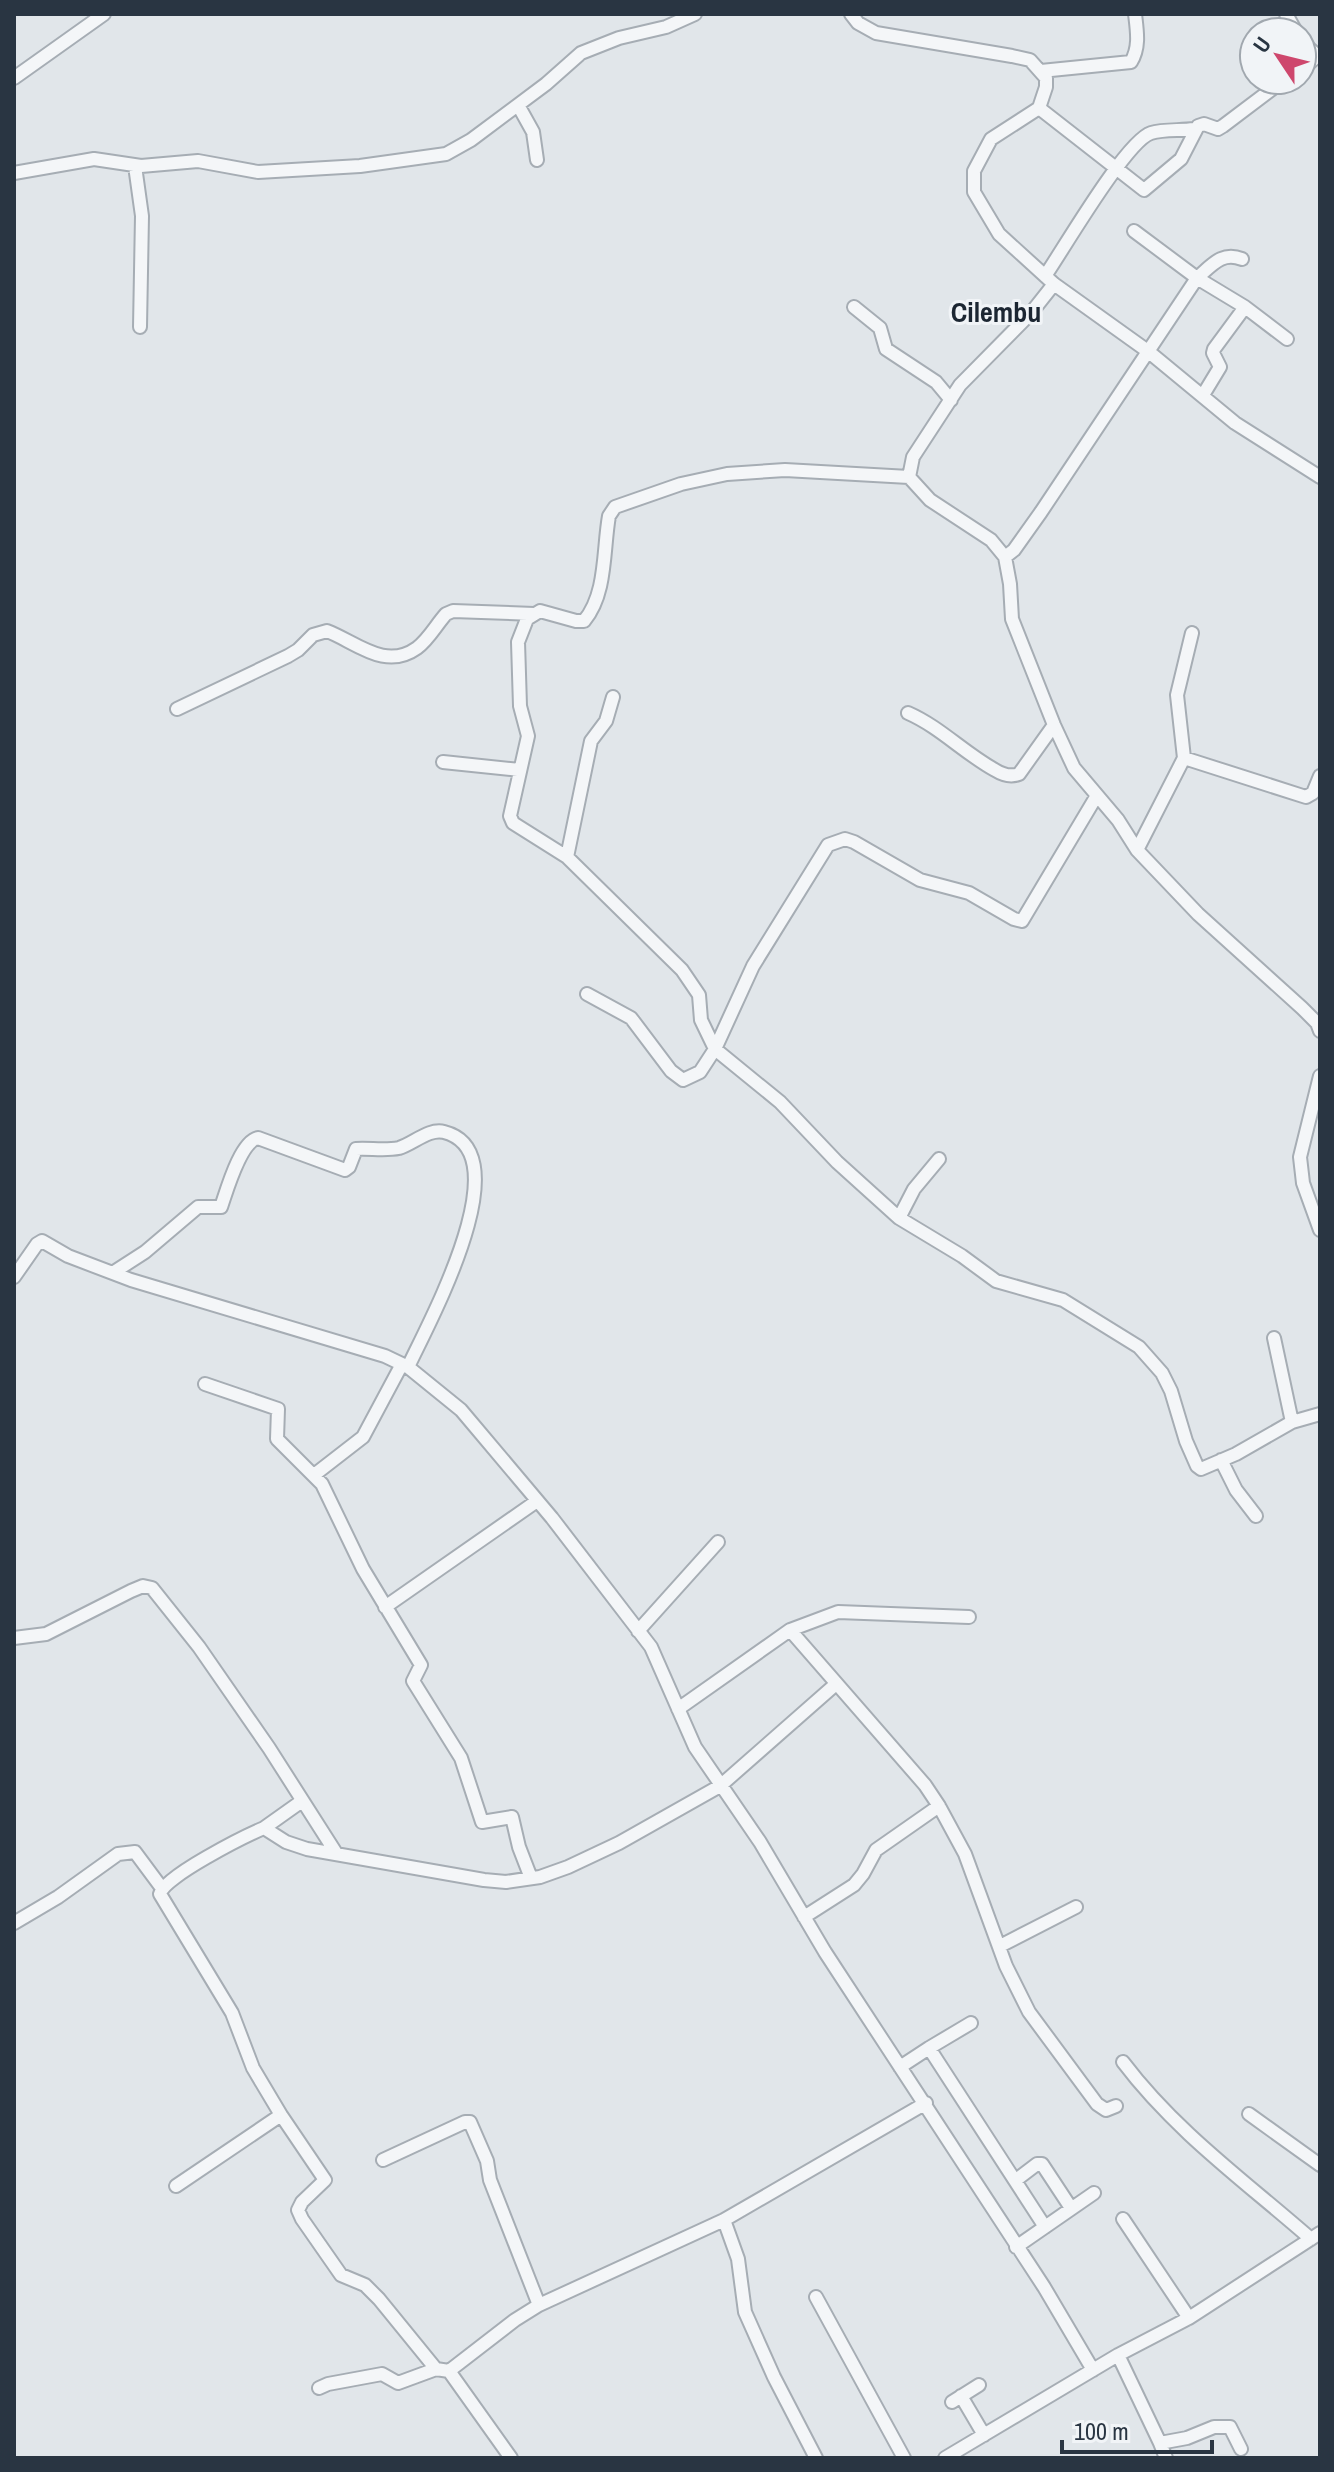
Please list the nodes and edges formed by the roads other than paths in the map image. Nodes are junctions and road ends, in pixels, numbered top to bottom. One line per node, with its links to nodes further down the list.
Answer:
1 (104, 14): 6 (street)
2 (695, 14): 8 (street)
3 (851, 14): 5 (street)
4 (1135, 14): 5 (street)
5 (1041, 71): 9 (street)
6 (14, 78)
7 (1263, 96): 10 (street)
8 (518, 105): 11 (street); 12 (street)
9 (1039, 108): 13 (street); 18 (street)
10 (1194, 129): 13 (street); 13 (street)
11 (537, 160)
12 (135, 166): 14 (street); 21 (street)
13 (1116, 169): 18 (street)
14 (14, 173)
15 (1134, 231): 17 (street)
16 (1242, 259): 17 (street)
17 (1197, 278): 20 (street); 23 (street)
18 (1050, 280): 23 (street); 25 (street)
19 (854, 307): 25 (street)
20 (1245, 307): 22 (street); 24 (street)
21 (140, 327)
22 (1287, 339)
23 (1149, 352): 24 (street); 28 (street)
24 (1203, 395): 27 (street)
25 (951, 400): 26 (street)
26 (909, 477): 28 (street); 29 (street)
27 (1320, 477)
28 (1005, 557): 34 (street)
29 (534, 614): 32 (street); 37 (street)
30 (1192, 633): 35 (street)
31 (613, 697): 41 (street)
32 (177, 709)
33 (908, 713): 34 (street)
34 (1054, 725): 39 (street)
35 (1184, 758): 38 (street); 40 (street)
36 (443, 762): 37 (street)
37 (520, 770): 41 (street)
38 (1320, 776)
39 (1096, 797): 40 (street); 44 (street)
40 (1137, 850): 43 (street)
41 (567, 857): 44 (street)
42 (587, 994): 44 (street)
43 (1320, 1031)
44 (715, 1049): 49 (street)
45 (1320, 1076): 46 (street)
46 (1304, 1134): 47 (street); 50 (street)
47 (1320, 1134)
48 (939, 1159): 49 (street)
49 (899, 1218): 58 (street)
50 (1320, 1230)
51 (114, 1272): 52 (street); 54 (street); 54 (street)
52 (14, 1277)
53 (1274, 1338): 57 (street)
54 (405, 1365): 59 (street); 60 (street)
55 (205, 1384): 59 (street)
56 (1320, 1414): 57 (street)
57 (1292, 1422): 58 (street)
58 (1221, 1460): 61 (street)
59 (314, 1475): 63 (street)
60 (537, 1501): 63 (street); 66 (street)
61 (1256, 1516)
62 (718, 1542): 66 (street)
63 (385, 1607): 75 (street)
64 (969, 1617): 65 (street)
65 (790, 1630): 68 (street); 69 (street)
66 (638, 1631): 69 (street)
67 (14, 1638): 71 (street)
68 (836, 1684): 70 (street); 72 (street)
69 (678, 1709): 70 (street)
70 (720, 1786): 75 (street); 78 (street)
71 (302, 1801): 73 (street); 74 (street)
72 (939, 1806): 78 (street); 80 (street)
73 (264, 1828): 74 (street); 76 (street)
74 (336, 1853): 75 (street)
75 (531, 1878)
76 (161, 1887): 79 (street); 88 (street)
77 (1076, 1907): 80 (street)
78 (804, 1917): 84 (street)
79 (14, 1923)
80 (1000, 1946): 86 (street)
81 (971, 2023): 82 (street)
82 (929, 2048): 84 (street); 91 (street)
83 (1123, 2062): 98 (street)
84 (900, 2067): 85 (street)
85 (926, 2103): 96 (street); 99 (street)
86 (1116, 2106)
87 (1249, 2114): 90 (street)
88 (281, 2115): 92 (street); 104 (street)
89 (383, 2160): 101 (street)
90 (1320, 2165)
91 (1016, 2180): 94 (street); 97 (street)
92 (176, 2186)
93 (1094, 2193): 94 (street)
94 (1071, 2208): 97 (street)
95 (1123, 2219): 102 (street)
96 (724, 2220): 101 (street); 112 (street)
97 (1045, 2227): 99 (street)
98 (1316, 2236): 102 (street)
99 (1016, 2247): 105 (street)
100 (816, 2297): 113 (street)
101 (539, 2305): 104 (street)
102 (1189, 2318): 103 (street)
103 (1118, 2355): 105 (street); 109 (street)
104 (442, 2370): 107 (street); 111 (street)
105 (1093, 2370): 108 (street)
106 (979, 2385): 108 (street)
107 (319, 2388)
108 (984, 2435): 114 (street)
109 (1160, 2443): 110 (street); 115 (street)
110 (1241, 2449)
111 (511, 2458)
112 (816, 2458)
113 (904, 2458)
114 (945, 2458)
115 (1166, 2458)

